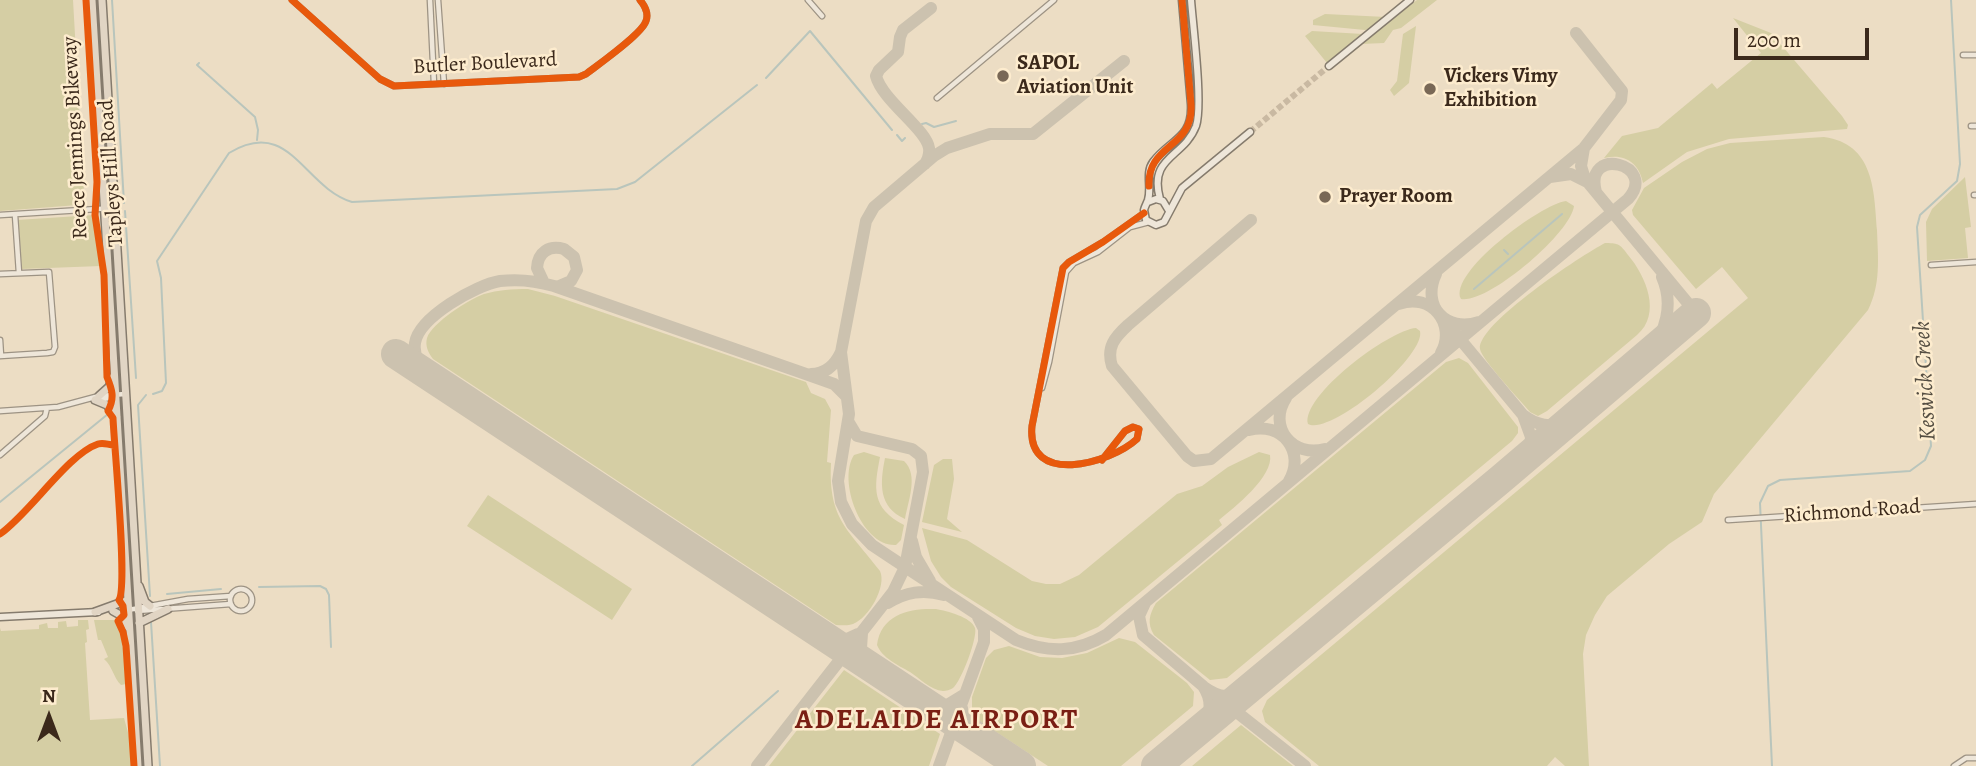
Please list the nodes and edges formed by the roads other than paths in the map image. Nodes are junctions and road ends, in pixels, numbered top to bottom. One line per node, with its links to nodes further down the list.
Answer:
1 (92, 0): 23 (main road, Tapleys Hill Road)
2 (102, 0): 22 (main road, Tapleys Hill Road)
3 (292, 0): 16 (street, Butler Boulevard)
4 (430, 0): 16 (street)
5 (438, 0): 17 (street)
6 (640, 0): 17 (street, Butler Boulevard)
7 (808, 0): 12 (street)
8 (1054, 0): 18 (street)
9 (1182, 0): 21 (street)
10 (1191, 0): 20 (street)
11 (1410, 0): 15 (street)
12 (822, 16)
13 (1963, 55): 14 (street)
14 (1976, 55)
15 (1329, 66)
16 (434, 84): 17 (street, Butler Boulevard)
17 (444, 84)
18 (937, 98)
19 (1250, 132): 24 (street)
20 (1160, 199): 21 (street); 24 (street)
21 (1148, 202): 25 (street)
22 (114, 208): 23 (street); 36 (main road, Tapleys Hill Road)
23 (104, 209): 27 (street); 35 (main road, Tapleys Hill Road)
24 (1169, 211): 28 (street)
25 (1144, 213): 28 (street); 38 (street)
26 (0, 215): 27 (street)
27 (15, 215): 31 (street)
28 (1149, 222): 38 (street)
29 (1976, 262): 30 (street)
30 (1931, 265)
31 (19, 273): 32 (street); 34 (street)
32 (0, 274)
33 (0, 340): 34 (street)
34 (0, 356)
35 (114, 373): 37 (main road, Tapleys Hill Road); 39 (main road)
36 (125, 394): 37 (street); 47 (main road, Tapleys Hill Road)
37 (116, 396): 39 (street); 42 (main road, Tapleys Hill Road)
38 (1039, 396): 44 (street)
39 (97, 398): 40 (street); 42 (main road)
40 (47, 408): 41 (street); 43 (street)
41 (0, 411)
42 (118, 418): 49 (main road, Tapleys Hill Road)
43 (0, 455)
44 (1102, 460): 44 (street)
45 (1976, 504): 46 (street, Richmond Road)
46 (1728, 520)
47 (136, 575): 51 (main road); 52 (main road, Tapleys Hill Road)
48 (231, 596): 50 (street); 50 (street); 51 (street)
49 (128, 600): 54 (main road, Tapleys Hill Road); 56 (main road)
50 (231, 604): 53 (street)
51 (150, 606): 52 (street)
52 (138, 609): 53 (street); 54 (street); 58 (main road, Tapleys Hill Road)
53 (168, 609): 58 (main road)
54 (128, 610): 55 (street); 59 (main road, Tapleys Hill Road)
55 (113, 611): 56 (street); 59 (main road)
56 (95, 612): 57 (street)
57 (0, 617)
58 (139, 623): 62 (main road, Tapleys Hill Road)
59 (130, 631): 61 (main road, Tapleys Hill Road)
60 (1976, 758): 63 (street)
61 (138, 766)
62 (148, 766)
63 (1954, 766)

